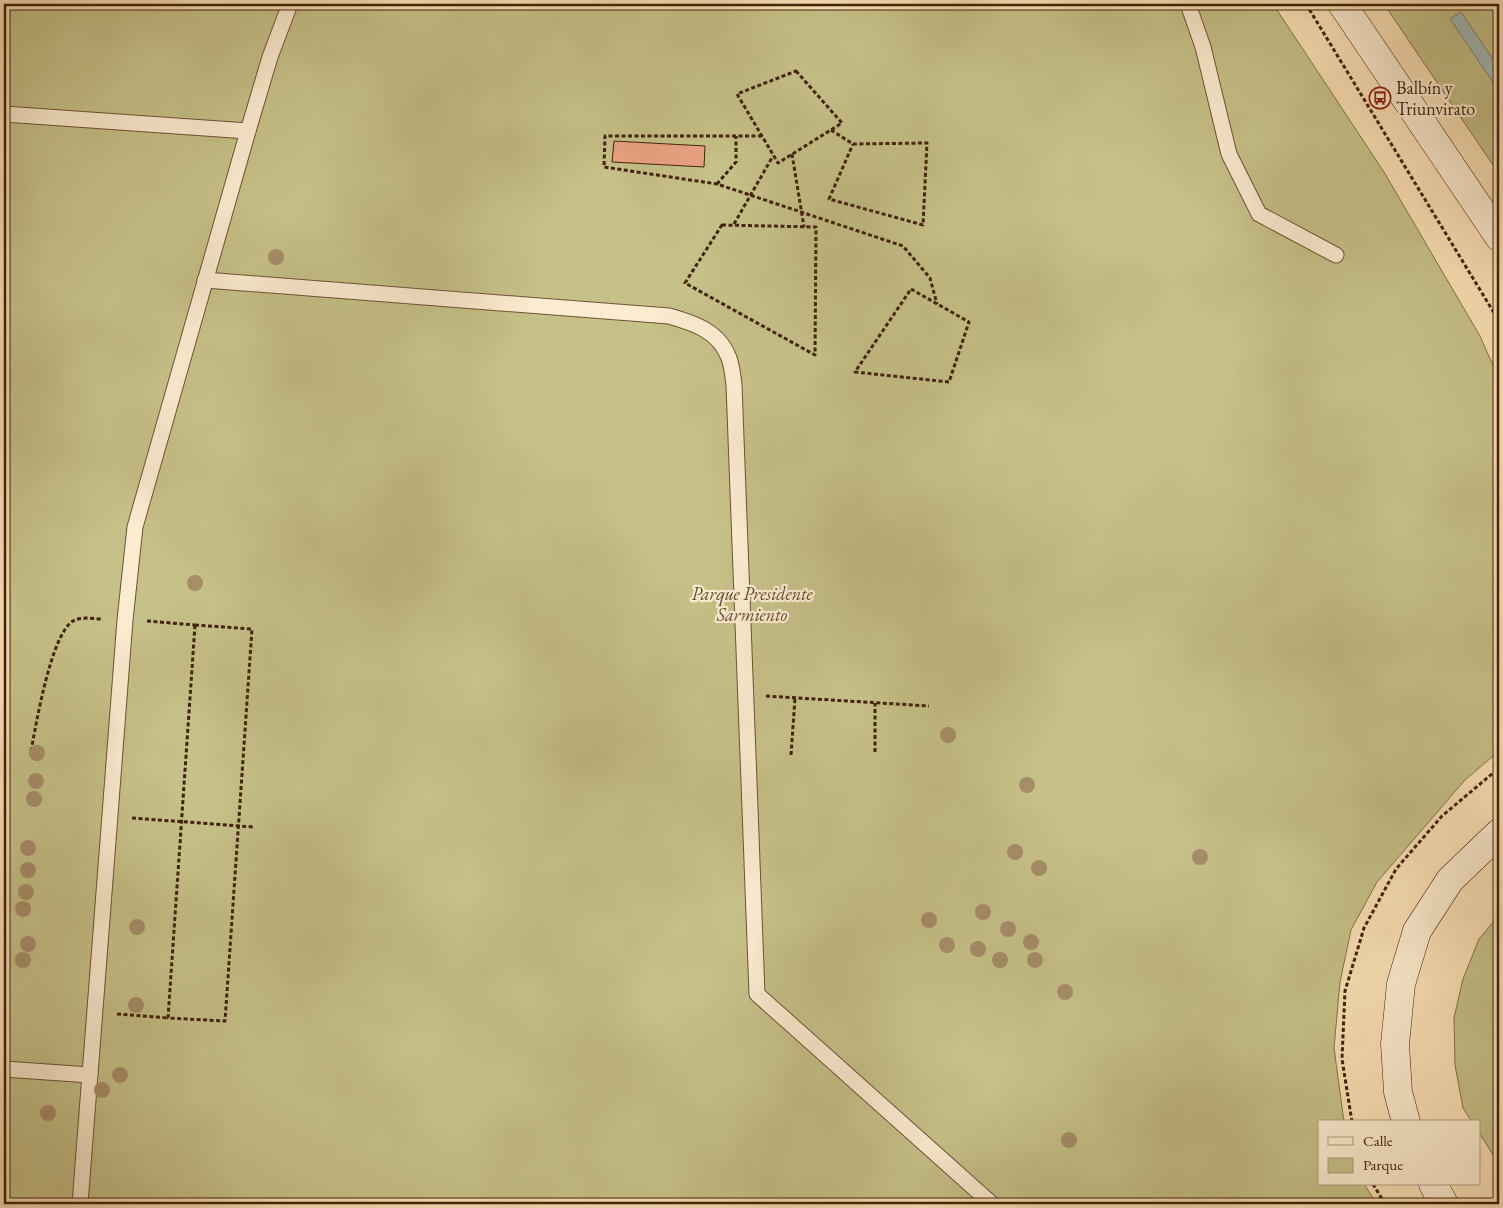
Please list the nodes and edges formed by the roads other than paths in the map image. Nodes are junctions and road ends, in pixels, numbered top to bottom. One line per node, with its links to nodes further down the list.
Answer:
1 (290, 4): 5 (lane)
2 (1188, 4): 7 (lane)
3 (1342, 4): 6 (main road)
4 (4, 114): 5 (lane)
5 (248, 131): 8 (lane)
6 (1499, 237)
7 (1336, 255)
8 (205, 280): 11 (lane); 15 (lane)
9 (1499, 833): 12 (main road)
10 (4, 1069): 11 (lane)
11 (90, 1075): 14 (lane)
12 (1405, 1120)
13 (1434, 1186): 16 (main road)
14 (80, 1204)
15 (992, 1204)
16 (1444, 1204)

